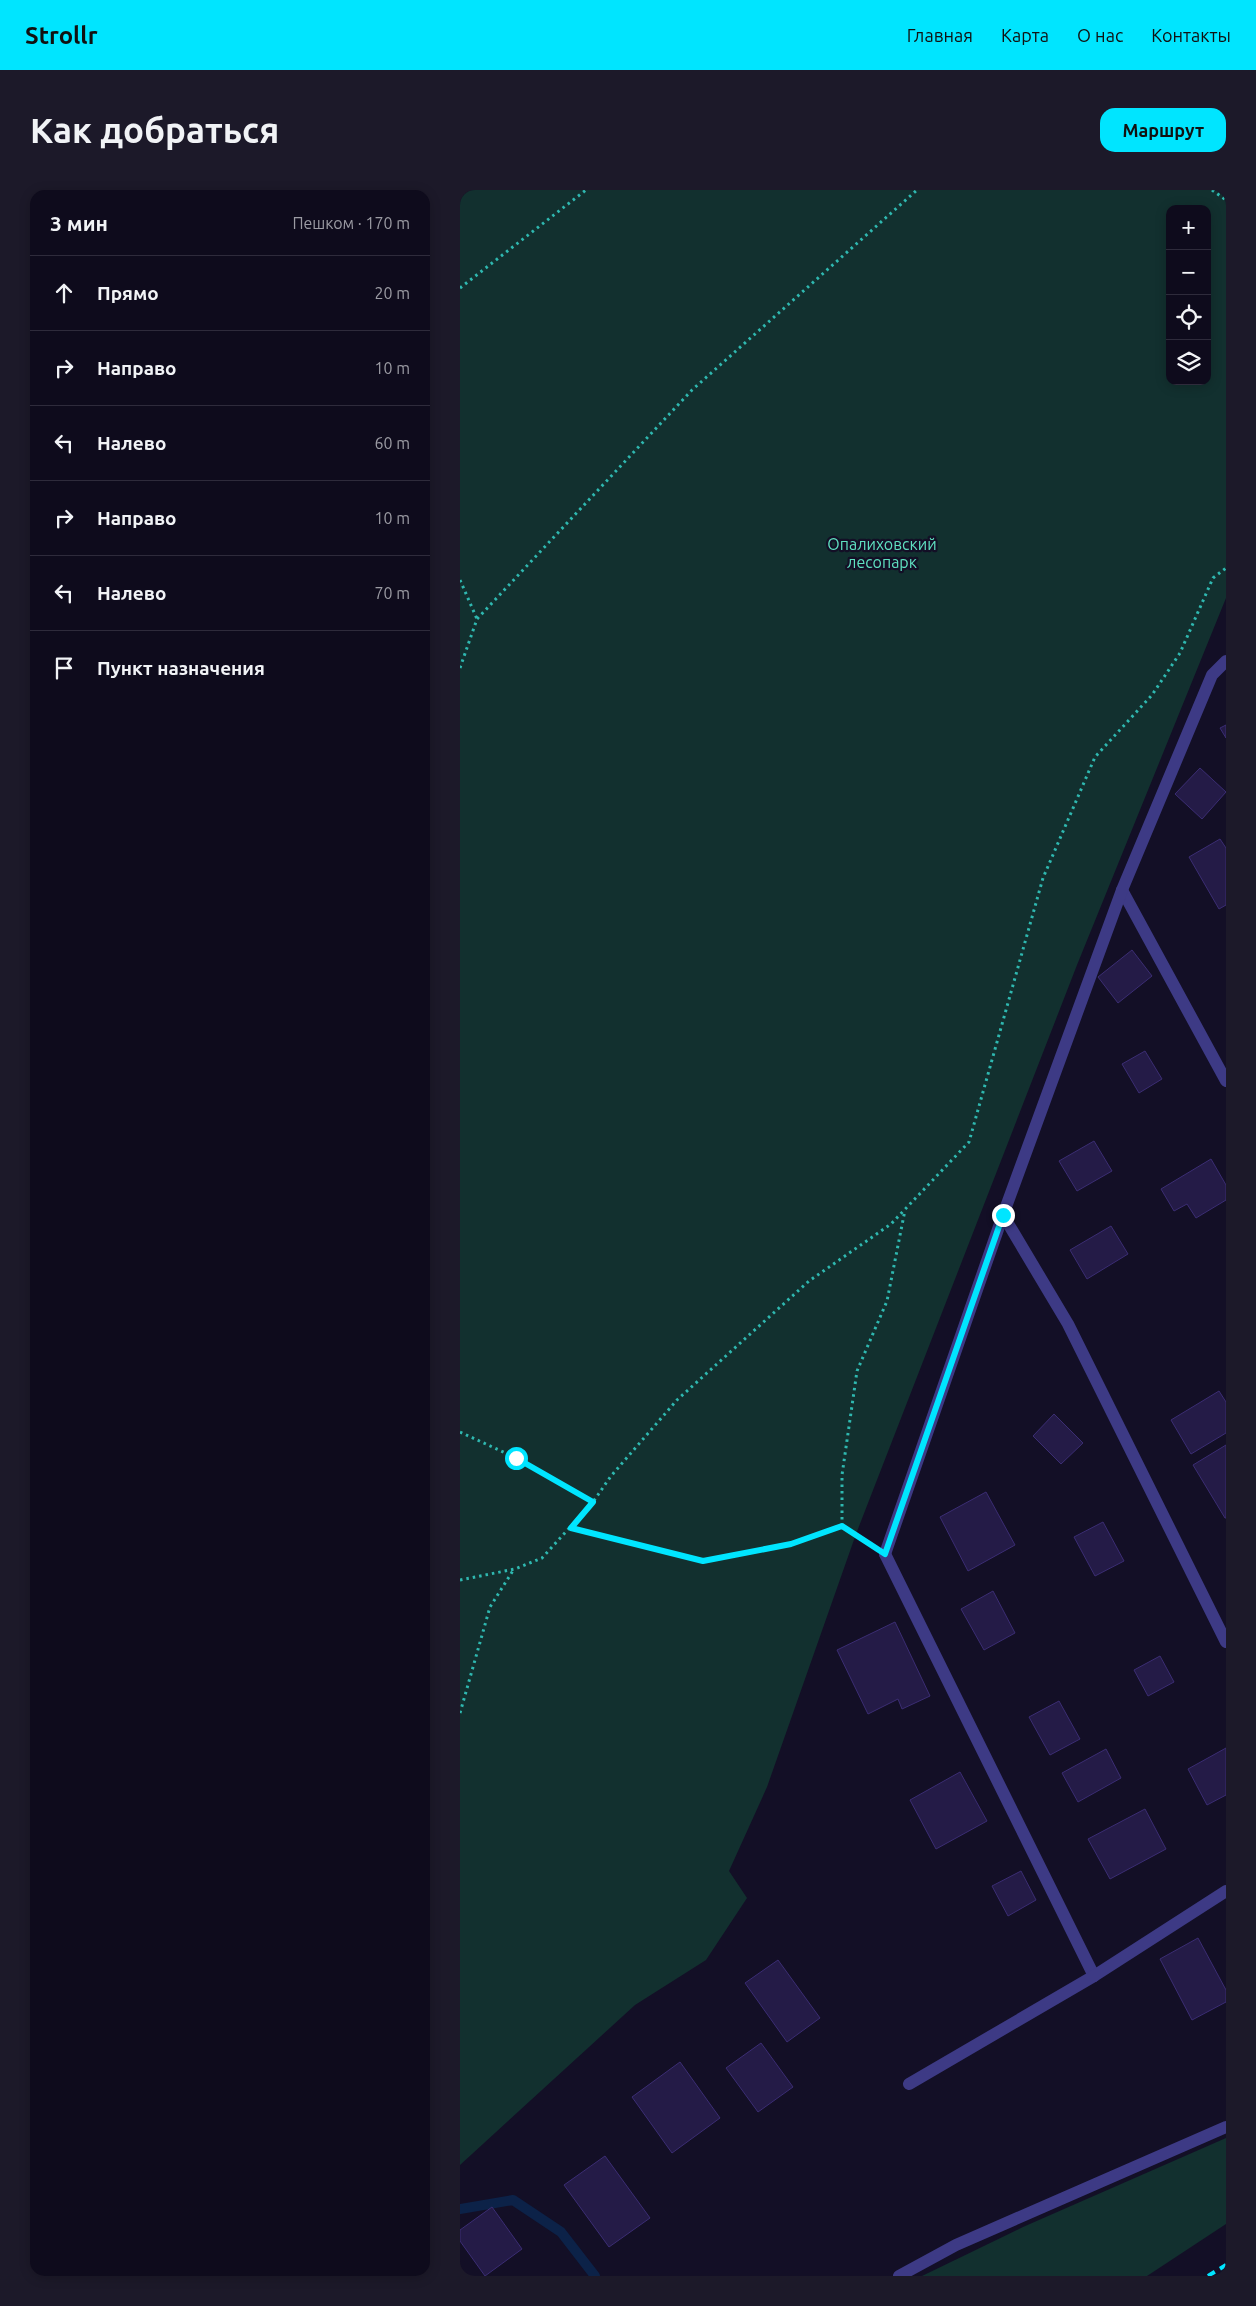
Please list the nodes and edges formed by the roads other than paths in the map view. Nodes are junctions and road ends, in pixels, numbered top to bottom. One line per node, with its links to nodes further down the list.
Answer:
1 (1226, 661): 2 (street)
2 (1122, 890): 3 (street); 4 (street)
3 (1226, 1081)
4 (1003, 1215): 5 (street); 7 (street)
5 (1226, 1642)
6 (1226, 1891): 7 (street)
7 (1094, 1976): 8 (street)
8 (909, 2084)
9 (1226, 2127): 10 (street)
10 (899, 2276)

